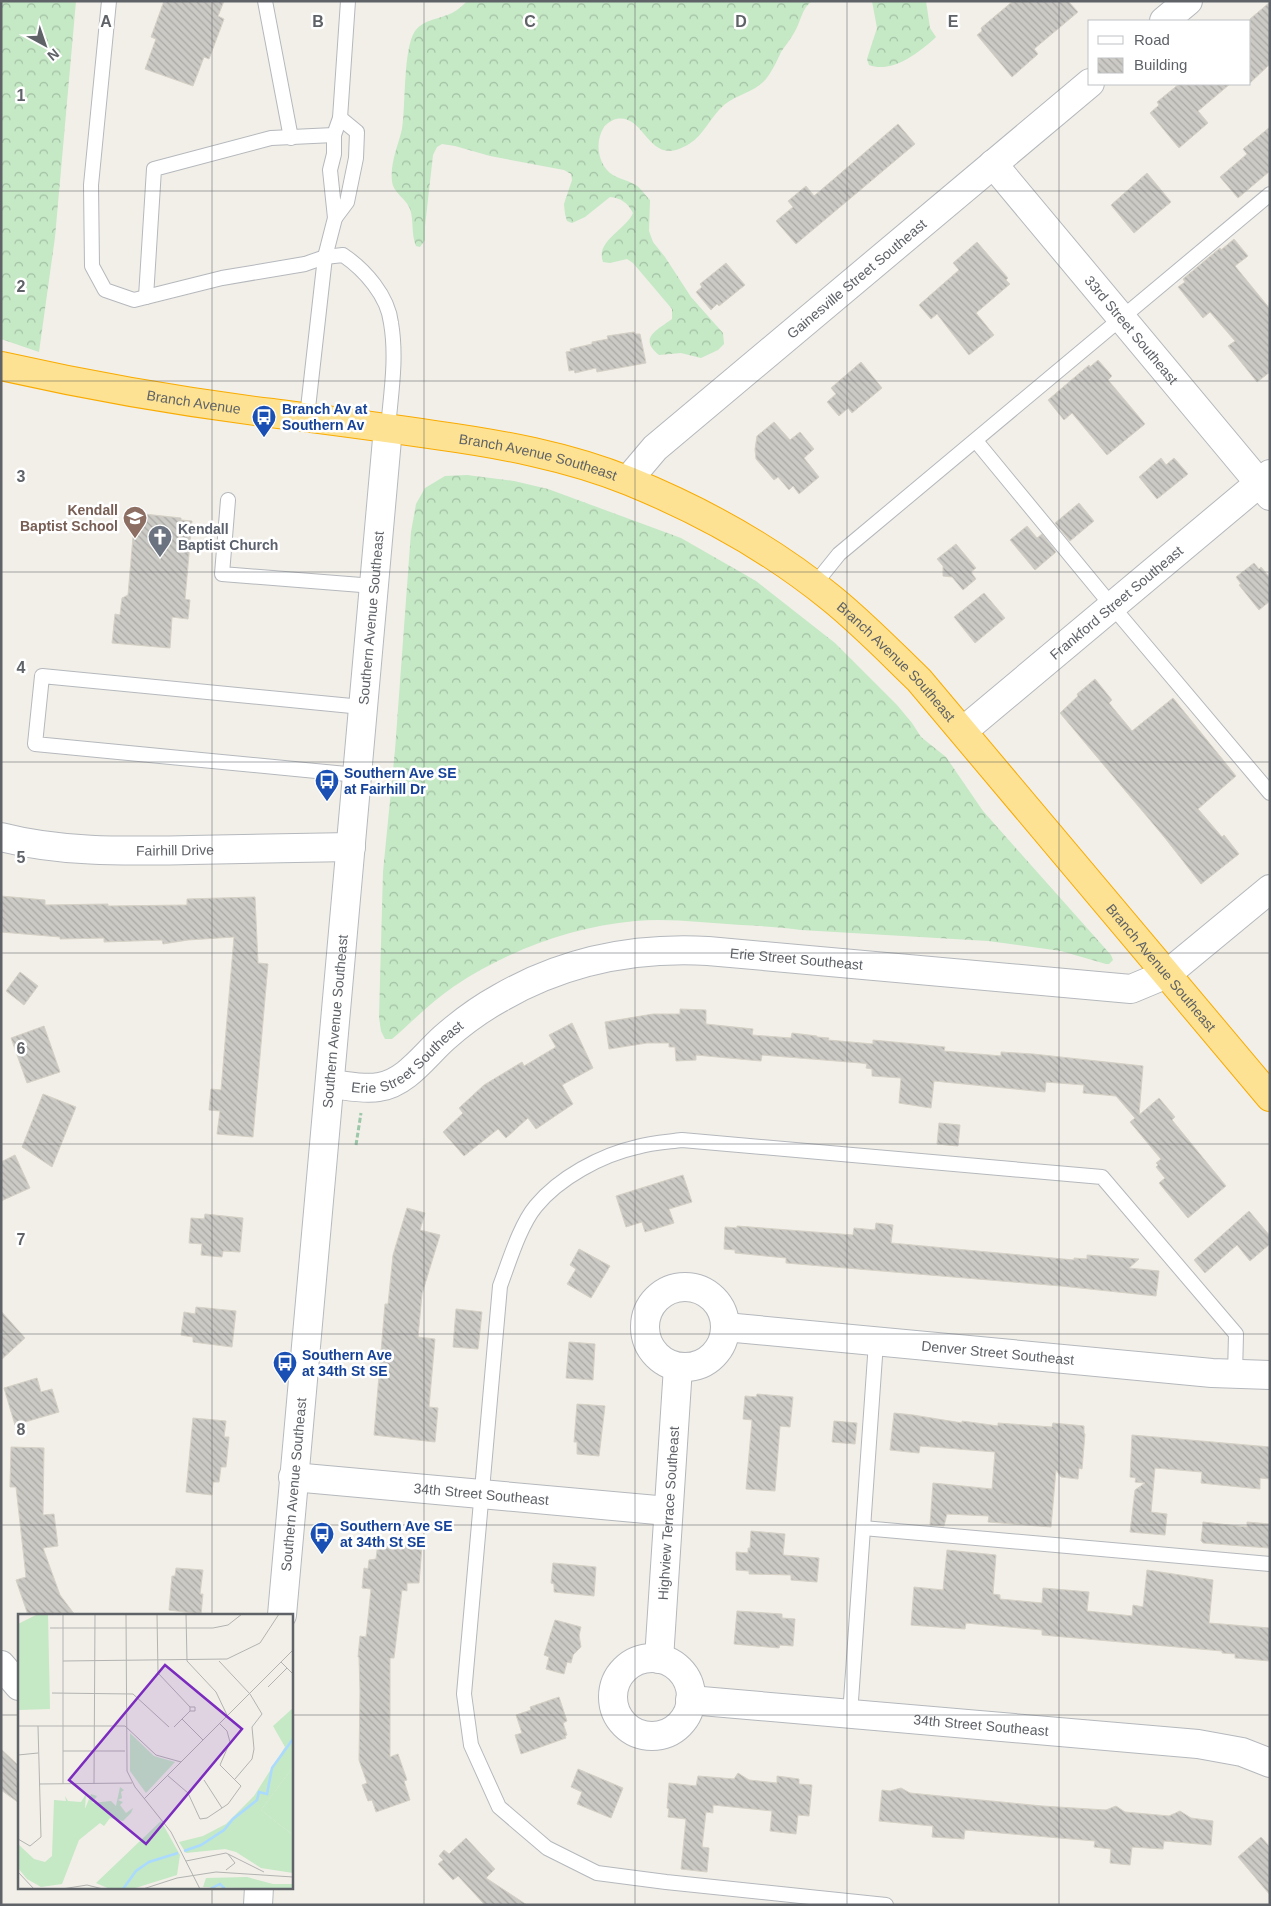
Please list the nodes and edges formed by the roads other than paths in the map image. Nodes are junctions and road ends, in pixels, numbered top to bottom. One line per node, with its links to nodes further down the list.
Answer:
1 (109, 1): 14 (lane)
2 (265, 1): 9 (lane)
3 (348, 1): 7 (lane)
4 (1188, 1): 5 (street)
5 (1165, 20)
6 (1088, 85): 10 (street, Gainesville Street Southeast)
7 (340, 118): 8 (lane); 12 (lane)
8 (334, 135): 9 (lane); 12 (lane)
9 (291, 138): 14 (lane)
10 (993, 164): 15 (street, 33rd Street Southeast); 20 (street, Gainesville Street Southeast)
11 (1270, 194): 15 (lane)
12 (335, 218): 13 (lane)
13 (325, 257): 14 (lane); 17 (lane); 18 (lane)
14 (146, 297)
15 (1122, 319): 19 (lane); 21 (street, 33rd Street Southeast)
16 (1, 366): 17 (highway, Branch Avenue)
17 (307, 417): 18 (highway, Branch Avenue)
18 (388, 428): 20 (highway, Branch Avenue Southeast); 24 (street, Southern Avenue Southeast)
19 (976, 441): 23 (lane); 25 (lane)
20 (628, 480): 23 (highway, Branch Avenue Southeast)
21 (1266, 484): 25 (street, Frankford Street Southeast)
22 (228, 500): 24 (lane)
23 (814, 585): 27 (highway, Branch Avenue Southeast)
24 (374, 586): 26 (street, Southern Avenue Southeast)
25 (1112, 606): 27 (street, Frankford Street Southeast); 29 (lane)
26 (362, 707): 28 (street, Southern Avenue Southeast); 28 (lane)
27 (963, 731): 33 (highway, Branch Avenue Southeast)
28 (357, 776): 31 (street, Southern Avenue Southeast)
29 (1270, 792)
30 (1, 837): 31 (street, Fairhill Drive)
31 (351, 847): 34 (street, Southern Avenue Southeast)
32 (1270, 889): 33 (street, Erie Street Southeast)
33 (1167, 974): 34 (street, Erie Street Southeast); 35 (highway, Branch Avenue Southeast)
34 (330, 1084): 41 (street, Southern Avenue Southeast)
35 (1270, 1097)
36 (725, 1327): 37 (street, Denver Street Southeast); 38 (street); 38 (street)
37 (876, 1342): 39 (street, Denver Street Southeast); 44 (lane)
38 (678, 1367): 43 (street, Highview Terrace Southeast)
39 (1235, 1375): 40 (street, Denver Street Southeast); 42 (lane)
40 (1270, 1375)
41 (293, 1477): 42 (street, 34th Street Southeast); 46 (street, Southern Avenue Southeast)
42 (482, 1494): 43 (street, 34th Street Southeast); 55 (lane)
43 (668, 1511): 47 (street, Highview Terrace Southeast)
44 (863, 1528): 45 (lane); 51 (lane)
45 (1270, 1564)
46 (282, 1614)
47 (659, 1659): 50 (street); 50 (street)
48 (1, 1666): 49 (street)
49 (18, 1685)
50 (690, 1700): 51 (street, 34th Street Southeast)
51 (850, 1715): 52 (street, 34th Street Southeast)
52 (1270, 1763)
53 (259, 1888): 54 (street)
54 (258, 1905)
55 (886, 1905)

